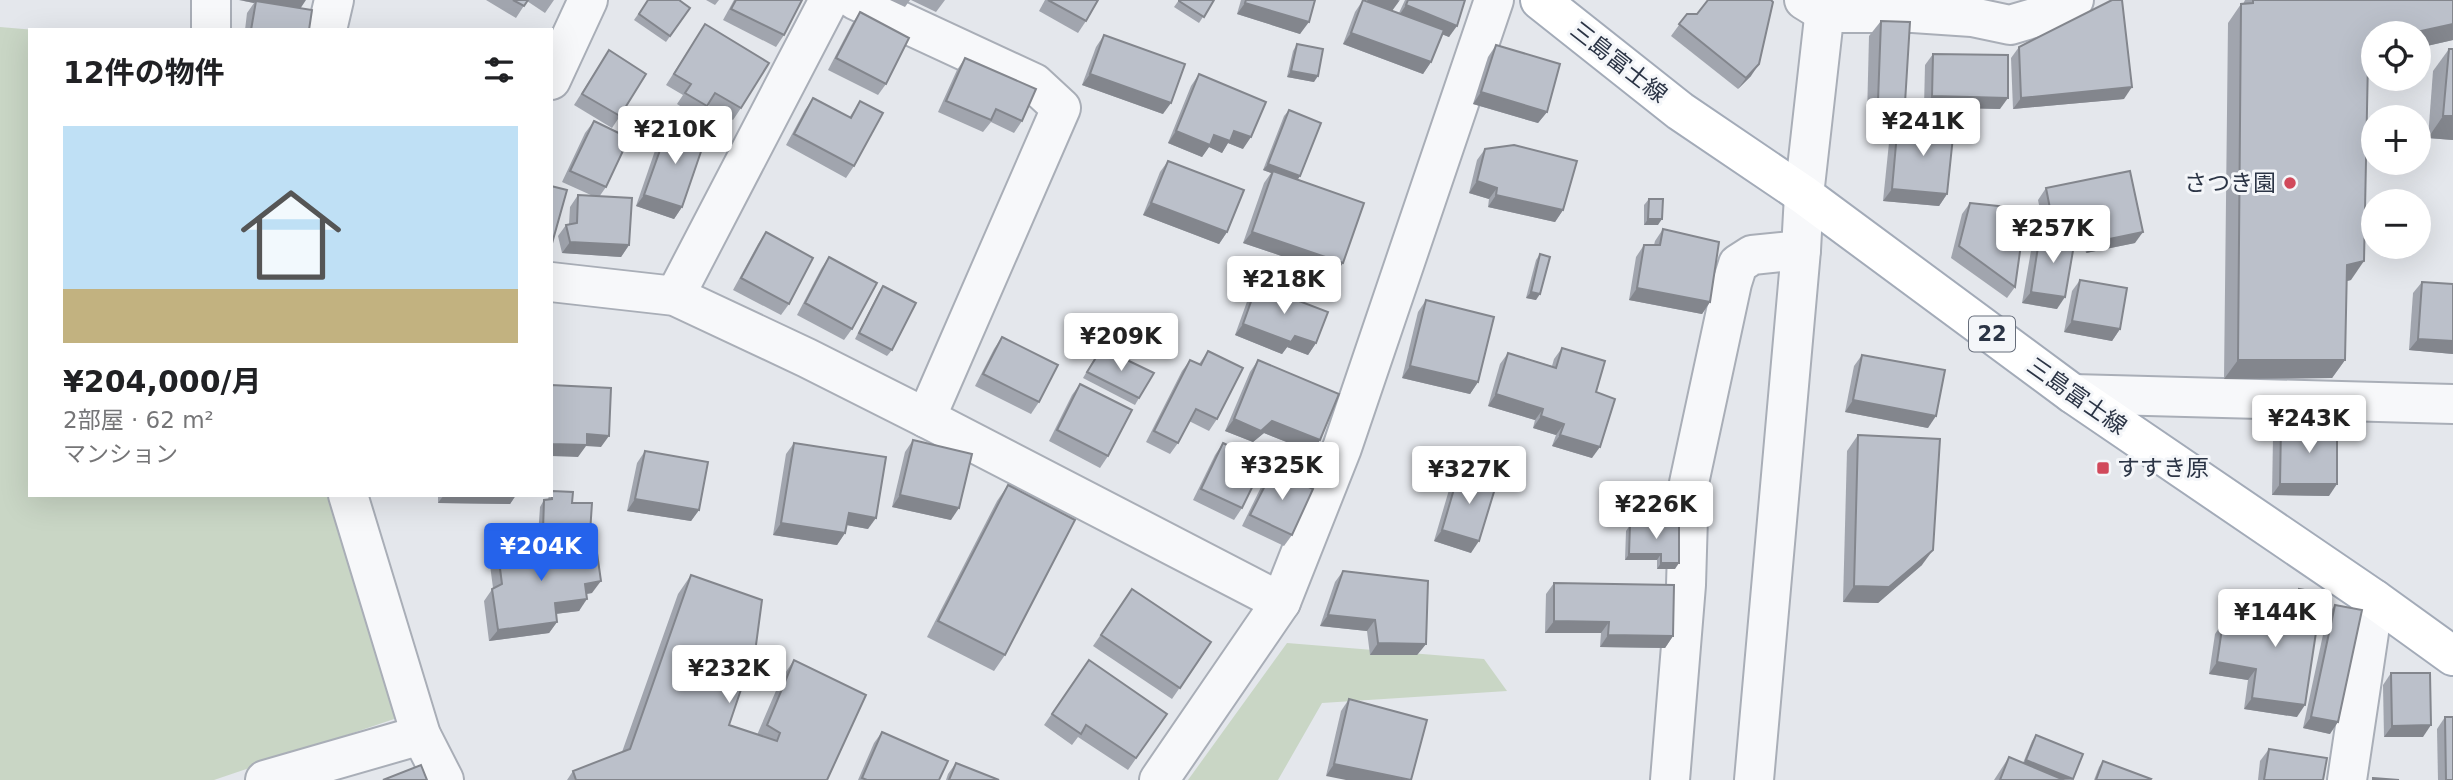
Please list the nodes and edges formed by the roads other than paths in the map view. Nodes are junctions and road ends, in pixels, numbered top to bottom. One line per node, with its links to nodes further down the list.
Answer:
1 (211, 0): 10 (street)
2 (334, 0): 11 (street)
3 (588, 0): 12 (street)
4 (829, 0): 16 (street)
5 (855, 0): 19 (street)
6 (1494, 0): 22 (street)
7 (1540, 0): 13 (main road, 三島富士線 / 22)
8 (2074, 0): 9 (street)
9 (1818, 4): 13 (street)
10 (211, 28)
11 (327, 28)
12 (553, 76)
13 (1804, 195): 14 (street); 17 (main road, 三島富士線 / 22)
14 (1801, 250): 28 (street); 29 (street)
15 (553, 282): 16 (street)
16 (675, 296): 19 (street)
17 (2073, 394): 18 (street); 21 (main road, 三島富士線 / 22)
18 (2453, 404)
19 (926, 418): 22 (street)
20 (349, 497): 24 (street)
21 (2374, 599): 23 (main road, 三島富士線 / 22); 30 (street)
22 (1281, 601): 27 (street)
23 (2453, 656)
24 (421, 735): 25 (street); 26 (street)
25 (265, 780)
26 (444, 780)
27 (1159, 780)
28 (1671, 780)
29 (1754, 780)
30 (2347, 780)

